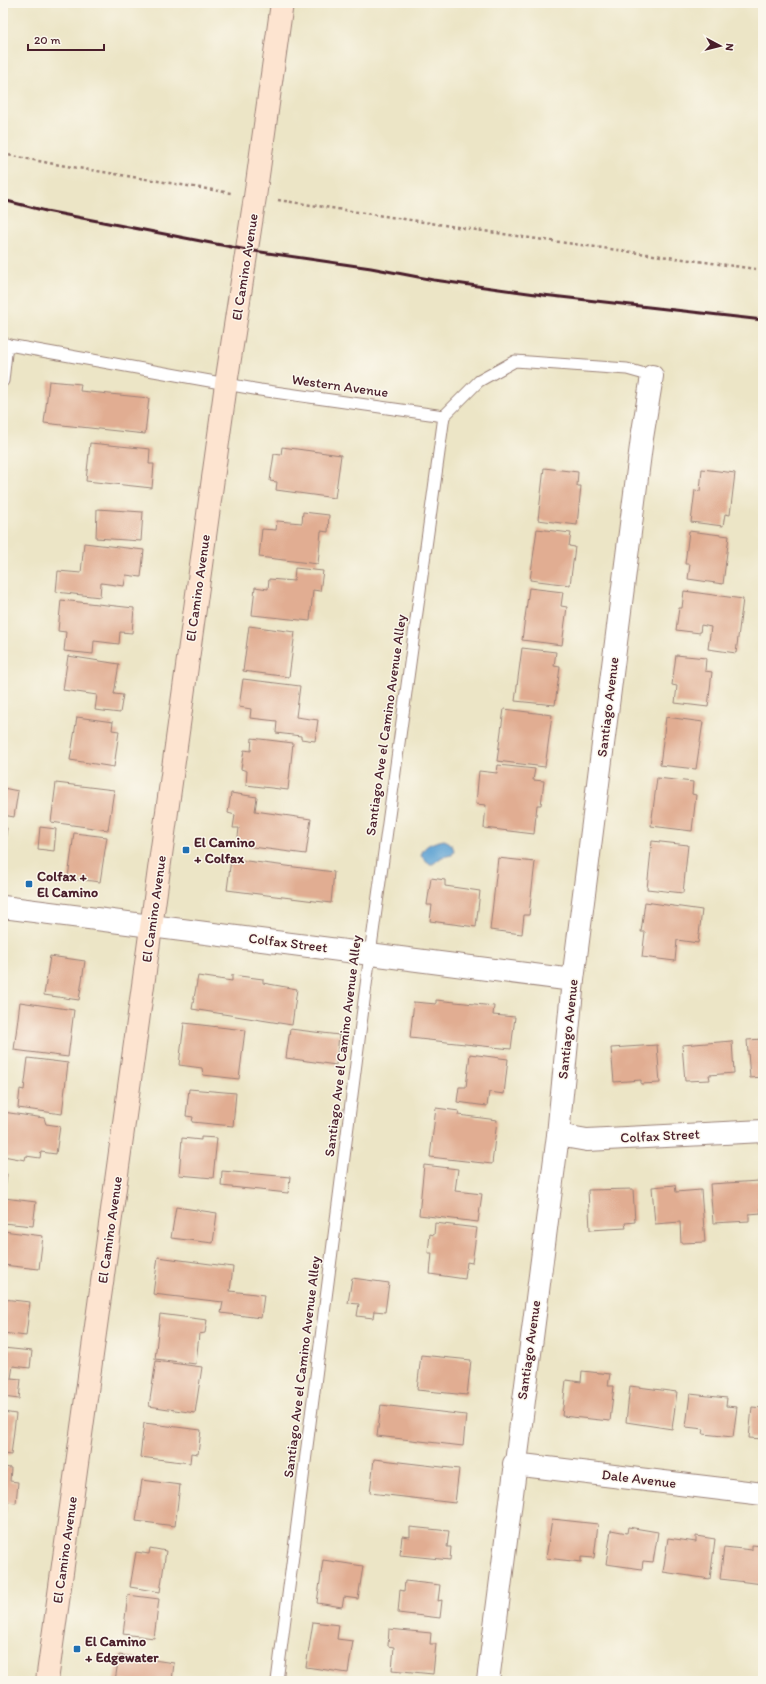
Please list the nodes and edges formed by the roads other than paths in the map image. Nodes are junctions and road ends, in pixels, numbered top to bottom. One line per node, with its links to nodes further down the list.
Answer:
1 (282, 3): 5 (main road, El Camino Avenue)
2 (5, 344): 4 (lane); 5 (lane, Western Avenue)
3 (652, 376): 6 (lane); 10 (street, Santiago Avenue)
4 (3, 381)
5 (226, 384): 6 (lane, Western Avenue); 8 (main road, El Camino Avenue)
6 (444, 416): 9 (lane, Santiago Ave el Camino Avenue Alley)
7 (3, 907): 8 (street, Colfax Street)
8 (152, 926): 9 (street, Colfax Street); 15 (main road, El Camino Avenue)
9 (370, 954): 10 (street, Colfax Street); 16 (lane, Santiago Ave el Camino Avenue Alley)
10 (573, 980): 12 (street, Santiago Avenue)
11 (763, 1130): 12 (street, Colfax Street)
12 (558, 1136): 13 (street, Santiago Avenue)
13 (514, 1464): 14 (street, Dale Avenue); 17 (street, Santiago Avenue)
14 (763, 1494)
15 (47, 1681)
16 (277, 1681)
17 (488, 1681)

